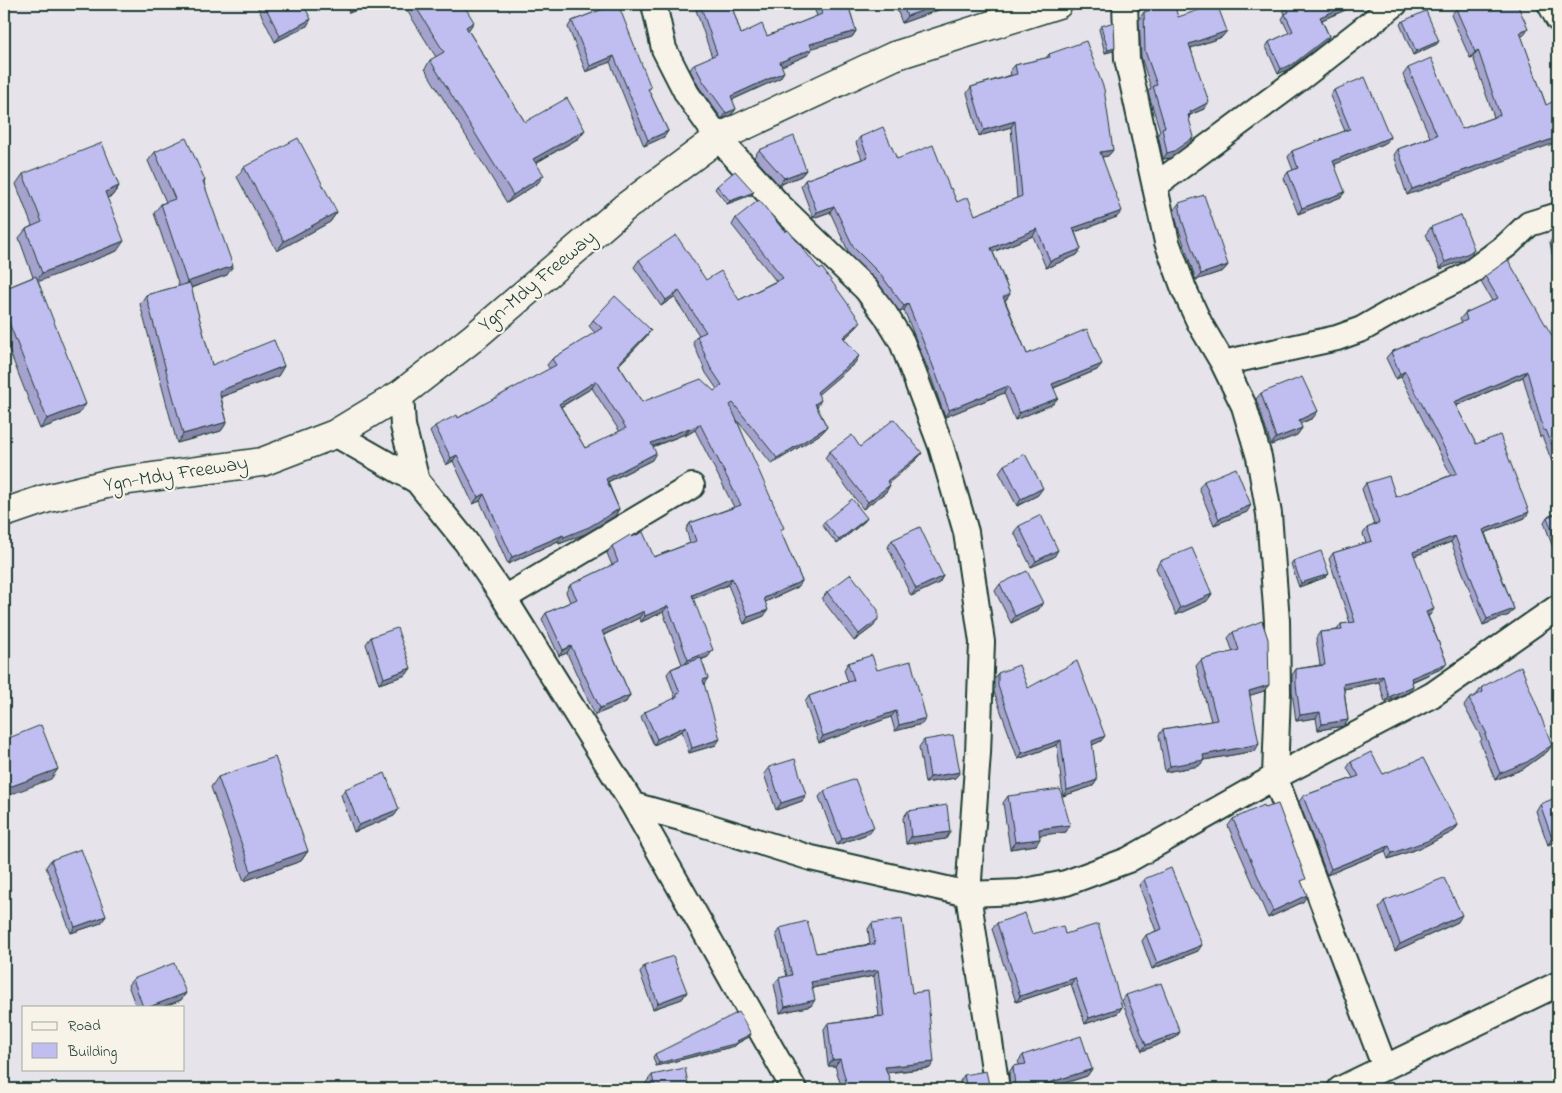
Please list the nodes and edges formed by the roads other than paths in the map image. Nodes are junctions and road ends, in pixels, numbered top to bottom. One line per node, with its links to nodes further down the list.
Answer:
1 (654, 4): 7 (street)
2 (1058, 4): 7 (main road, Ygn-Mdy Freeway)
3 (1124, 4): 8 (street)
4 (1395, 4): 8 (street)
5 (1550, 4): 6 (street)
6 (1558, 19)
7 (718, 138): 11 (main road, Ygn-Mdy Freeway); 20 (street)
8 (1156, 185): 10 (street)
9 (1558, 215): 10 (street)
10 (1223, 363): 18 (street)
11 (401, 394): 12 (main road, Ygn-Mdy Freeway); 13 (street)
12 (335, 434): 13 (street); 15 (main road, Ygn-Mdy Freeway)
13 (417, 481): 16 (street)
14 (692, 486): 16 (street)
15 (4, 513)
16 (504, 598): 19 (street)
17 (1558, 607): 18 (street)
18 (1275, 777): 20 (street); 22 (street)
19 (633, 805): 20 (street); 23 (street)
20 (968, 894): 24 (street)
21 (1558, 984): 22 (street)
22 (1385, 1068): 25 (street)
23 (794, 1089)
24 (998, 1089)
25 (1340, 1089)

